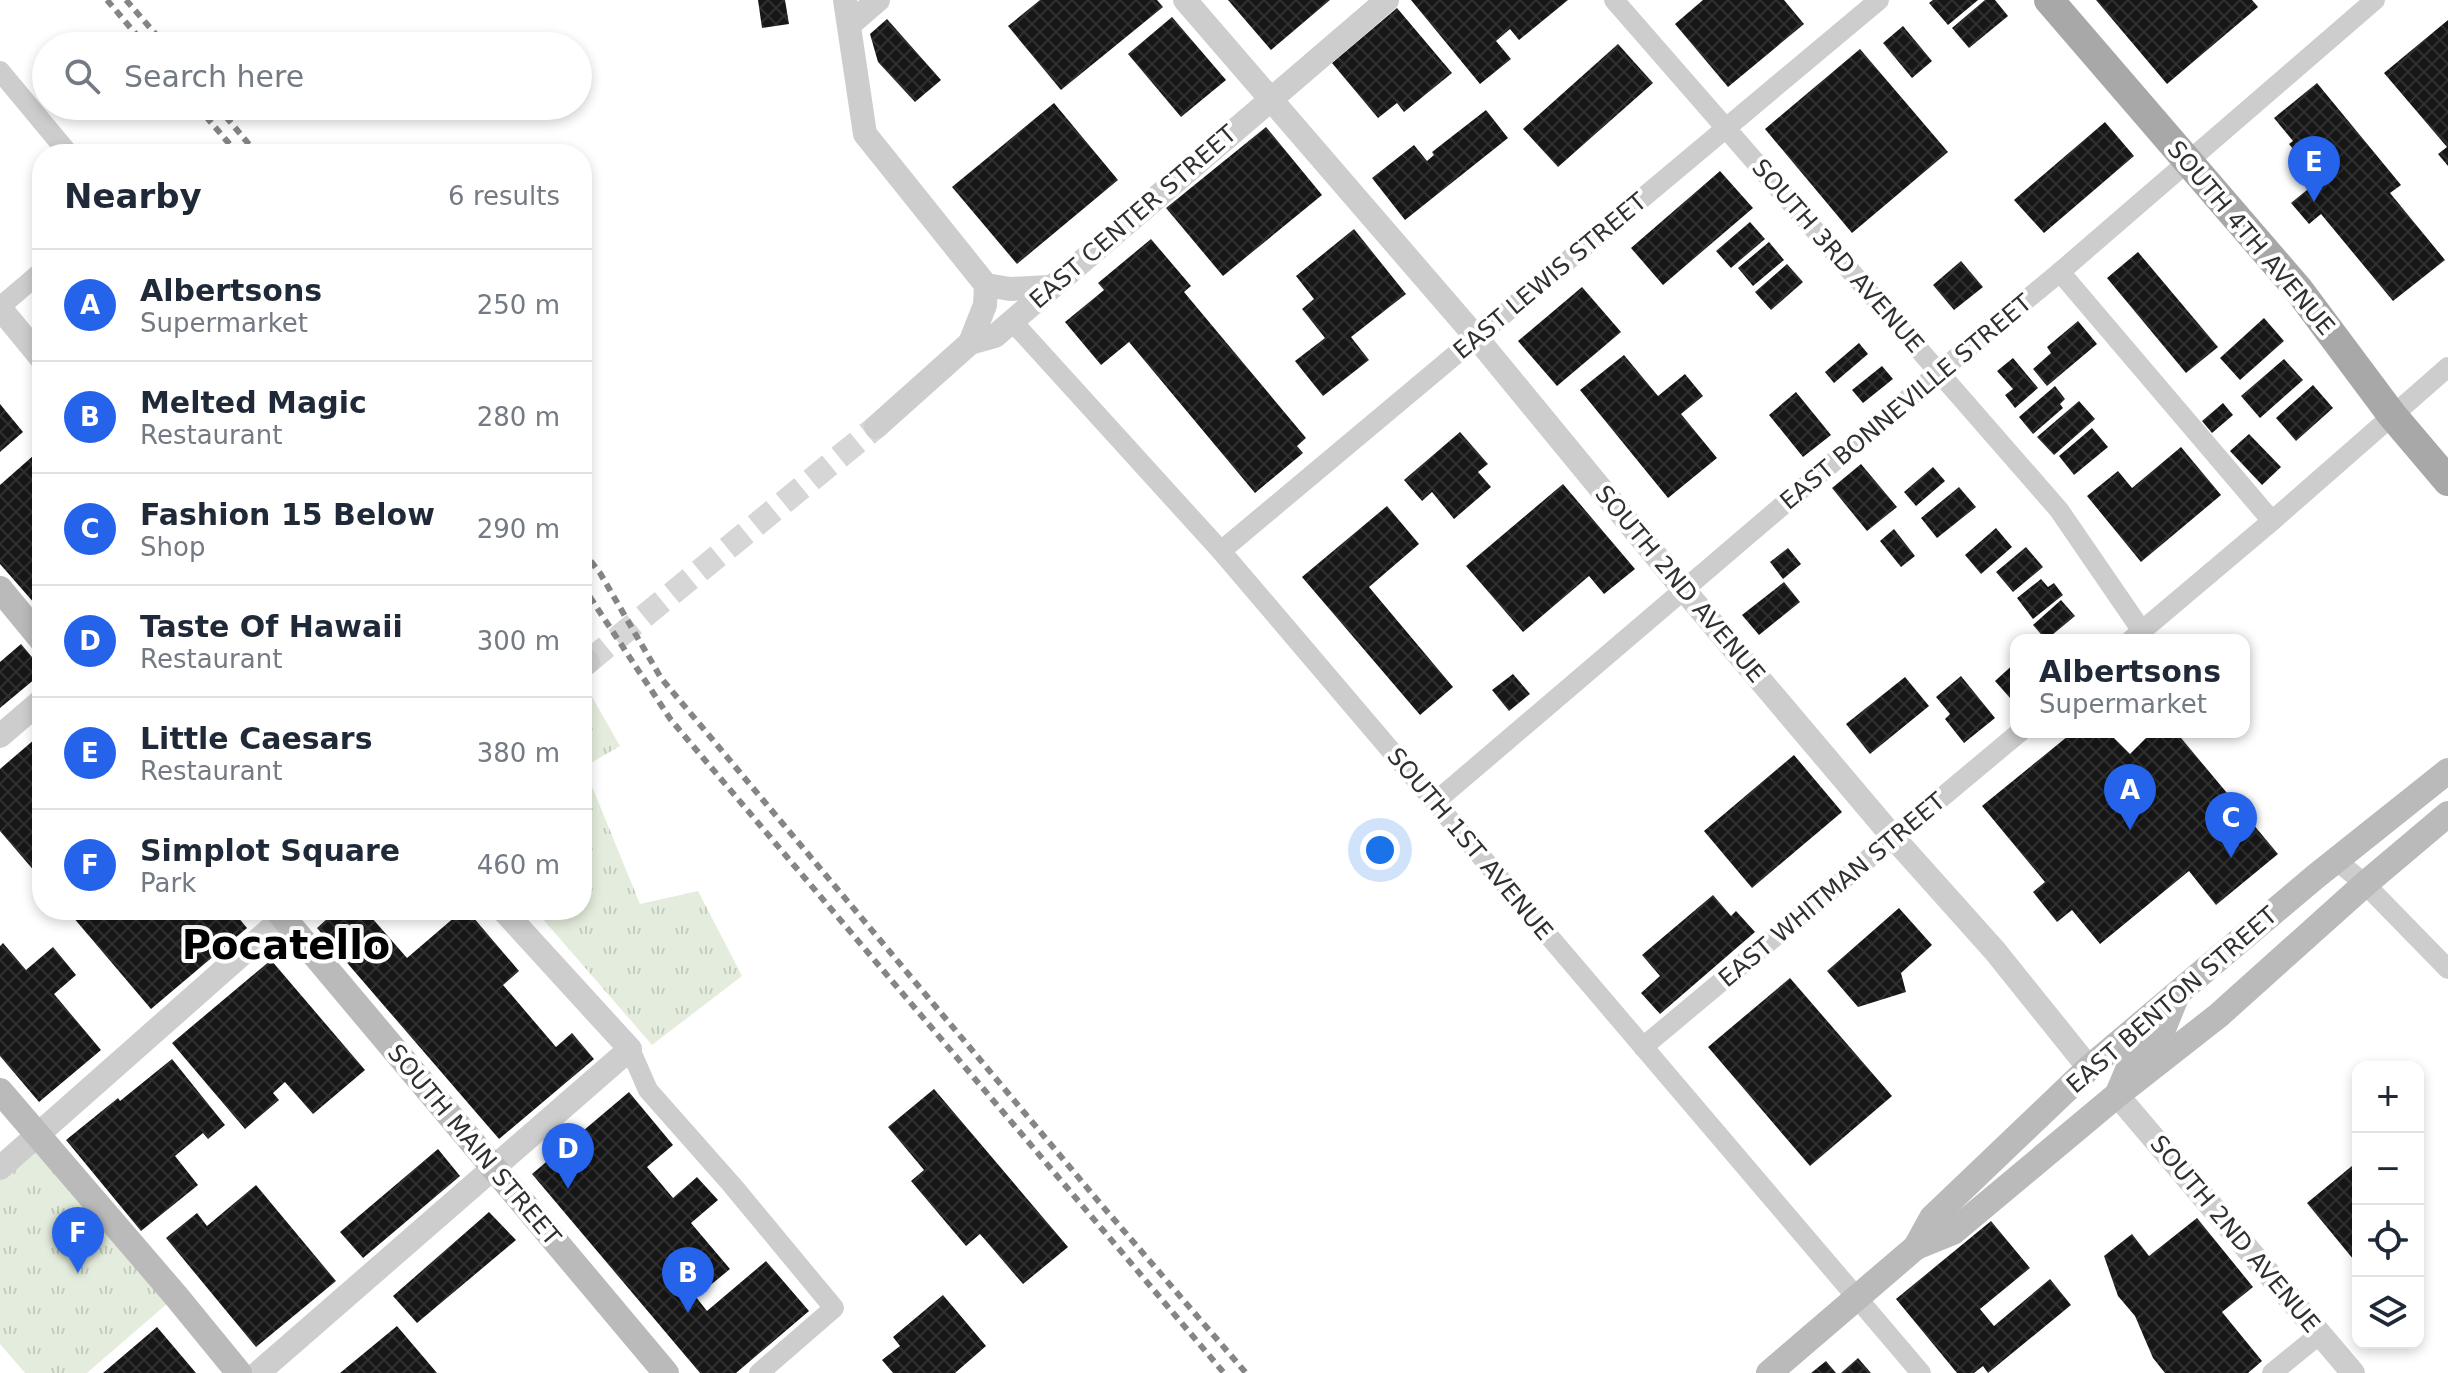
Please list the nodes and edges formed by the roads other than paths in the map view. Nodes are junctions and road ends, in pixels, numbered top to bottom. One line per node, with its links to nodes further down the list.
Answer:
1 (845, 0): 9 (street)
2 (878, 0): 9 (street)
3 (1185, 0): 11 (street, SOUTH 2ND AVENUE)
4 (1387, 0): 11 (street, EAST CENTER STREET)
5 (1614, 0): 14 (street, SOUTH 3RD AVENUE)
6 (1879, 0): 14 (street, EAST LEWIS STREET)
7 (2049, 0): 16 (main road, SOUTH 4TH AVENUE)
8 (2375, 0): 16 (street, EAST BONNEVILLE STREET)
9 (849, 25): 19 (street)
10 (0, 71): 12 (street)
11 (1270, 100): 20 (street, EAST CENTER STREET); 23 (street, SOUTH 2ND AVENUE)
12 (32, 109)
13 (41, 120): 15 (street)
14 (1726, 128): 23 (street, EAST LEWIS STREET); 27 (street, SOUTH 3RD AVENUE)
15 (61, 144)
16 (2187, 161): 17 (street, EAST BONNEVILLE STREET); 28 (main road, SOUTH 4TH AVENUE)
17 (2060, 272): 27 (street, EAST BONNEVILLE STREET); 31 (street)
18 (32, 280): 21 (street)
19 (986, 285): 20 (street); 24 (street)
20 (1050, 287): 22 (street, EAST CENTER STREET)
21 (0, 307): 25 (street)
22 (1012, 321): 24 (street, EAST CENTER STREET); 32 (street, SOUTH 1ST AVENUE)
23 (1476, 337): 32 (street, EAST LEWIS STREET); 34 (street, SOUTH 2ND AVENUE)
24 (970, 343): 29 (street, EAST CENTER STREET)
25 (32, 347)
26 (2448, 367): 28 (street)
27 (1939, 372): 34 (street, EAST BONNEVILLE STREET); 36 (street, SOUTH 3RD AVENUE)
28 (2392, 415): 30 (main road, SOUTH 4TH AVENUE); 31 (street)
29 (876, 427)
30 (2448, 481)
31 (2272, 521): 37 (street)
32 (1221, 551): 42 (street, SOUTH 1ST AVENUE)
33 (0, 589): 35 (main road)
34 (1684, 590): 42 (street, EAST BONNEVILLE STREET); 44 (street, SOUTH 2ND AVENUE)
35 (32, 628)
36 (2136, 634)
37 (2139, 634)
38 (32, 709): 39 (street)
39 (0, 736)
40 (2013, 738): 44 (street, EAST WHITMAN STREET)
41 (2448, 771): 45 (main road, EAST BENTON STREET)
42 (1435, 802): 52 (street, SOUTH 1ST AVENUE)
43 (2448, 814): 46 (main road, EAST BENTON STREET)
44 (1893, 837): 52 (street, EAST WHITMAN STREET); 54 (street, SOUTH 2ND AVENUE)
45 (2337, 861): 46 (street); 51 (main road, EAST BENTON STREET)
46 (2365, 884): 50 (street); 56 (main road, EAST BENTON STREET)
47 (275, 920): 57 (street)
48 (291, 920): 60 (main road, SOUTH MAIN STREET)
49 (512, 920): 53 (street)
50 (2448, 969)
51 (2177, 994): 54 (main road, EAST BENTON STREET); 56 (main road)
52 (1643, 1047): 68 (street, SOUTH 1ST AVENUE)
53 (630, 1049): 60 (street); 66 (street)
54 (2089, 1068): 58 (main road); 61 (main road, EAST BENTON STREET)
55 (0, 1091): 57 (main road)
56 (2117, 1095): 58 (main road, EAST BENTON STREET); 62 (street, SOUTH 2ND AVENUE)
57 (38, 1136): 59 (street); 63 (main road)
58 (2038, 1161): 61 (main road, EAST BENTON STREET)
59 (0, 1168)
60 (494, 1169): 64 (street); 65 (main road, SOUTH MAIN STREET)
61 (1916, 1247): 67 (main road, EAST BENTON STREET, bridge)
62 (2320, 1334): 69 (street); 70 (street, SOUTH 2ND AVENUE)
63 (239, 1373)
64 (258, 1373)
65 (666, 1373)
66 (759, 1373)
67 (1769, 1373)
68 (1921, 1373)
69 (2272, 1373)
70 (2353, 1373)

